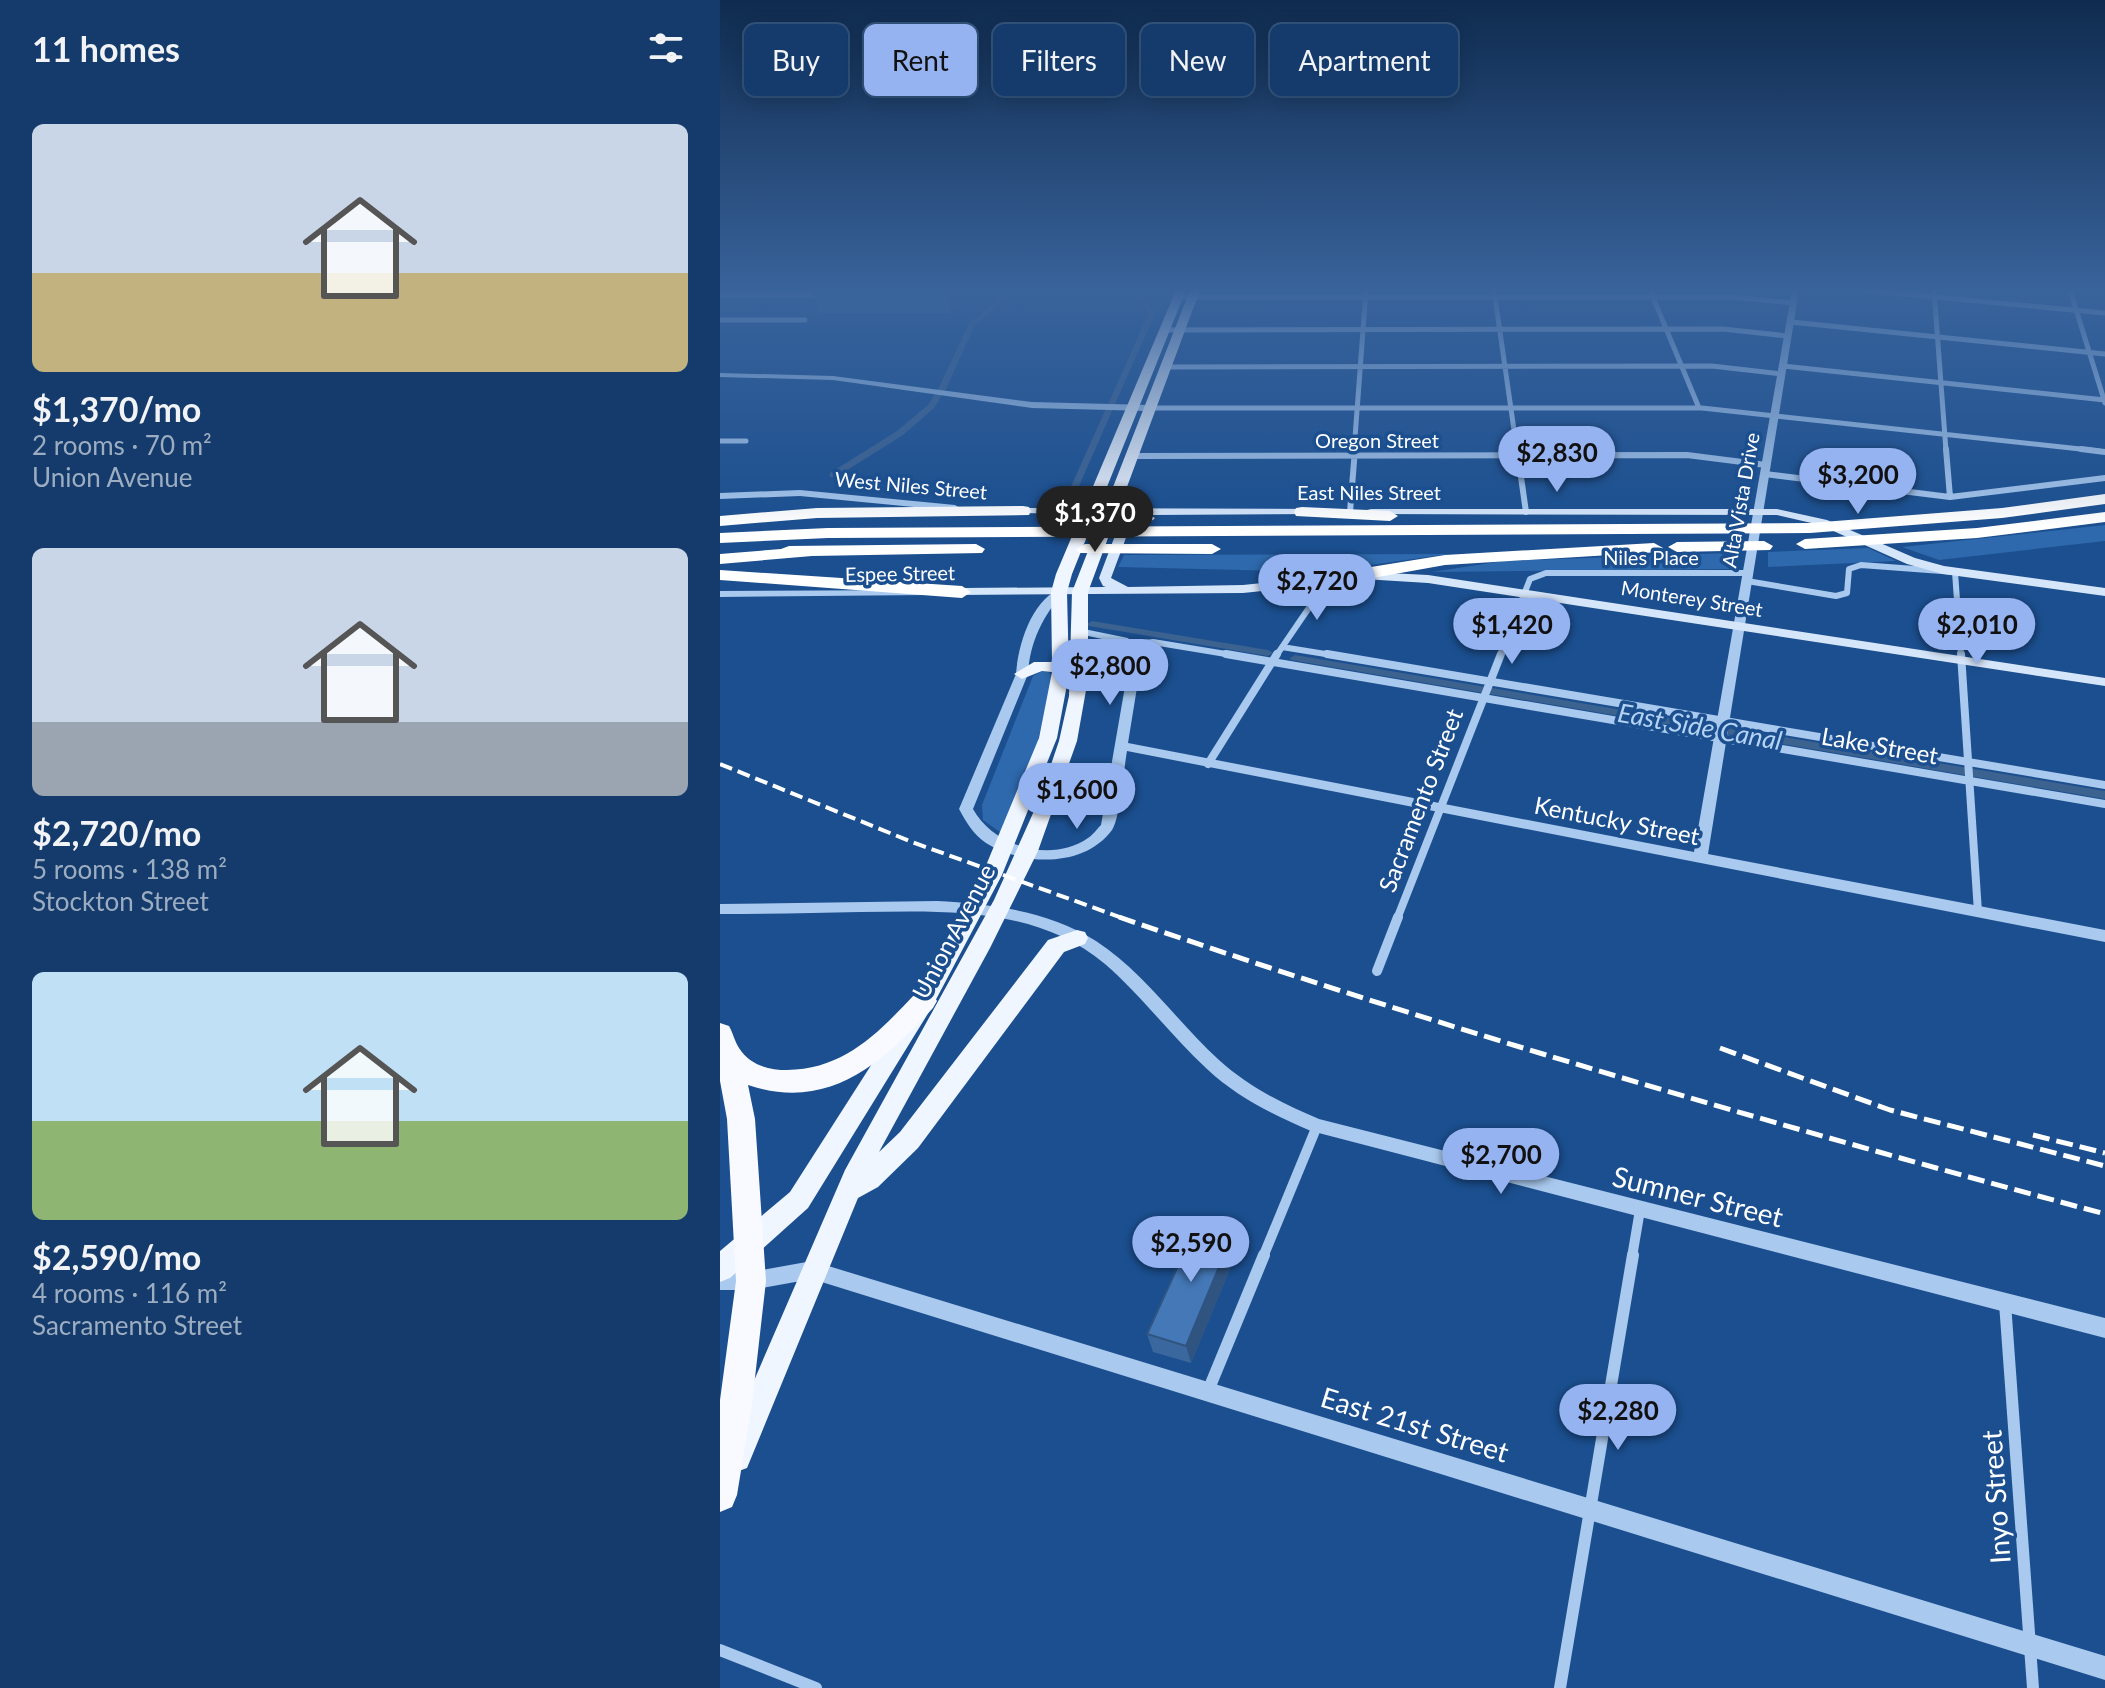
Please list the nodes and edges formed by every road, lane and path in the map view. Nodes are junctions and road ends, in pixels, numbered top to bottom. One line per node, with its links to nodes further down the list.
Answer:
1 (1145, 369): 13 (main road, Union Avenue)
2 (1164, 369): 14 (main road, Union Avenue)
3 (1361, 369): 15 (street)
4 (1505, 369): 16 (street)
5 (1683, 369): 17 (street)
6 (1752, 369): 9 (street)
7 (1941, 369): 11 (street)
8 (2094, 369): 12 (street)
9 (1783, 370): 11 (street); 18 (street, Alta Vista Drive)
10 (720, 375): 13 (street)
11 (1942, 383): 12 (street); 19 (street)
12 (2105, 401)
13 (1126, 408): 14 (street); 33 (main road, Union Avenue)
14 (1149, 408): 15 (street); 24 (main road, Union Avenue)
15 (1358, 408): 16 (street); 25 (street)
16 (1511, 408): 17 (street); 23 (street)
17 (1699, 408): 18 (street)
18 (1775, 416): 19 (street); 26 (street, Alta Vista Drive)
19 (1945, 434): 22 (street); 29 (street)
20 (720, 441): 21 (street)
21 (746, 441)
22 (2105, 452)
23 (1518, 455): 25 (street, Oregon Street); 26 (street, Oregon Street); 37 (street)
24 (1131, 456): 25 (street, Oregon Street); 33 (main road, Union Avenue)
25 (1354, 456): 36 (street)
26 (1766, 470): 29 (street, Oregon Street); 31 (street, Alta Vista Drive)
27 (2105, 478): 29 (street, Oregon Street)
28 (720, 496): 32 (street, West Niles Street)
29 (1950, 497)
30 (2105, 499): 41 (highway)
31 (1759, 510): 37 (main road, East Niles Street); 48 (main road, East Niles Street); 50 (street, Alta Vista Drive)
32 (1023, 511): 33 (main road, West Niles Street); 39 (highway)
33 (1100, 512): 34 (main road, East Niles Street); 54 (main road, Union Avenue); 55 (main road, Union Avenue)
34 (1178, 512): 35 (main road, East Niles Street); 52 (main road)
35 (1302, 512): 36 (main road, East Niles Street); 41 (highway)
36 (1350, 512): 37 (main road, East Niles Street)
37 (1526, 512)
38 (2105, 517): 46 (highway)
39 (720, 521)
40 (720, 530): 42 (highway)
41 (1680, 531): 45 (highway)
42 (927, 533): 43 (highway); 44 (highway)
43 (720, 538)
44 (1064, 540): 45 (highway); 47 (highway)
45 (1129, 541): 46 (highway)
46 (1654, 548): 51 (highway)
47 (720, 556)
48 (1955, 572): 50 (street, Niles Place); 56 (main road, East Niles Street); 63 (street)
49 (720, 575): 53 (highway)
50 (1747, 577): 57 (street, Niles Place); 59 (street, Alta Vista Drive)
51 (1328, 580): 52 (main road, Monterey Street); 57 (main road, Monterey Street); 62 (street)
52 (1159, 591): 55 (main road, Monterey Street)
53 (962, 592): 54 (main road, Espee Street); 58 (street, Espee Street)
54 (1059, 592): 55 (main road, Espee Street); 65 (main road, Union Avenue); 66 (street, Union Avenue)
55 (1080, 592): 60 (main road, Union Avenue)
56 (2105, 592)
57 (1524, 593): 59 (main road, Monterey Street); 68 (street, Sacramento Street)
58 (720, 594)
59 (1739, 626): 63 (main road, Monterey Street); 71 (street, Alta Vista Drive)
60 (1079, 631): 61 (street); 67 (main road, Union Avenue)
61 (1128, 645): 64 (street, Lake Street); 67 (main road); 73 (street)
62 (1282, 647): 64 (street); 68 (street, Lake Street)
63 (1961, 660): 69 (main road, Monterey Street); 74 (street)
64 (1272, 662): 70 (street, Lake Street); 75 (street)
65 (1061, 668): 66 (main road); 85 (main road, Union Avenue)
66 (1022, 674): 73 (street, Union Avenue)
67 (1080, 679): 85 (main road, Union Avenue)
68 (1489, 682): 70 (street, Sacramento Street); 71 (street, Lake Street)
69 (2105, 682)
70 (1484, 697): 72 (street, Lake Street); 79 (street, Sacramento Street)
71 (1723, 721): 72 (street, Alta Vista Drive); 74 (street, Lake Street)
72 (1720, 738): 76 (street, Lake Street); 80 (street, Alta Vista Drive)
73 (1122, 746): 75 (street, Kentucky Street)
74 (1968, 762): 76 (street); 77 (street, Lake Street)
75 (1208, 764): 79 (street, Kentucky Street)
76 (1969, 781): 78 (street, Lake Street); 82 (street)
77 (2105, 785)
78 (2105, 804)
79 (1440, 808): 80 (street, Kentucky Street); 86 (street, Sacramento Street)
80 (1700, 858): 82 (street, Kentucky Street)
81 (720, 909): 84 (street, Sumner Street)
82 (1978, 912): 83 (street, Kentucky Street)
83 (2105, 936)
84 (1077, 938): 89 (street, Sumner Street); 90 (main road)
85 (957, 967): 87 (main road, Union Avenue); 90 (main road, Union Avenue)
86 (1377, 971)
87 (924, 1001): 88 (highway); 92 (main road, Union Avenue)
88 (724, 1044): 92 (highway)
89 (1317, 1126): 91 (street, Sumner Street); 99 (street)
90 (849, 1190): 94 (main road, Union Avenue)
91 (1640, 1210): 97 (street, Sumner Street); 101 (street)
92 (750, 1245): 93 (main road, Union Avenue); 96 (highway)
93 (720, 1269)
94 (812, 1270): 96 (street, East 21st Street); 99 (street, East 21st Street); 100 (main road, Union Avenue)
95 (720, 1281): 96 (street, East 21st Street)
96 (751, 1281): 100 (highway)
97 (2005, 1303): 98 (street, Sumner Street); 102 (street, Inyo Street)
98 (2105, 1328)
99 (1208, 1392): 101 (street, East 21st Street)
100 (721, 1491)
101 (1590, 1510): 102 (street, East 21st Street); 106 (street)
102 (2030, 1645): 104 (street, East 21st Street); 107 (street, Inyo Street)
103 (720, 1650): 105 (street)
104 (2105, 1668)
105 (816, 1688)
106 (1560, 1688)
107 (2033, 1688)

